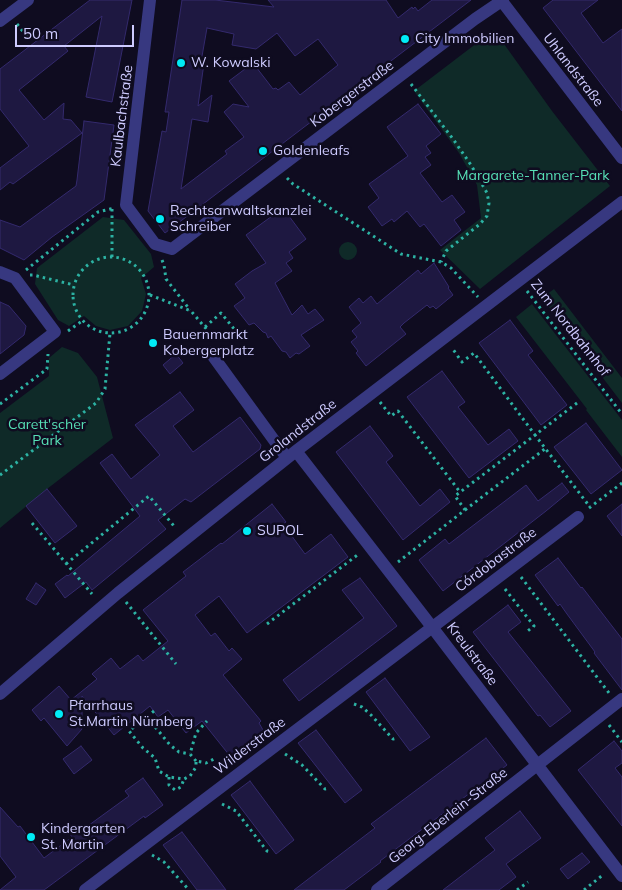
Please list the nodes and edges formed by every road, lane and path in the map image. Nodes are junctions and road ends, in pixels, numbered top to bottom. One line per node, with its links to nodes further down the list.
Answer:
1 (28, 0): 4 (street)
2 (150, 0): 11 (street, Kaulbachstraße)
3 (502, 0): 7 (street, Kobergerstraße); 8 (street, Uhlandstraße)
4 (0, 21)
5 (18, 26): 6 (path)
6 (29, 39)
7 (403, 74): 9 (street, Kobergerstraße); 15 (path)
8 (622, 158)
9 (279, 168): 13 (street, Kobergerstraße); 15 (path)
10 (622, 202): 18 (street, Grolandstraße)
11 (126, 205): 12 (path); 13 (street)
12 (112, 209): 14 (path); 17 (path)
13 (155, 244): 22 (path)
14 (112, 256): 19 (path); 20 (path)
15 (441, 262): 21 (path)
16 (0, 272): 17 (street)
17 (15, 278): 19 (path); 29 (street)
18 (519, 280): 21 (street, Grolandstraße); 32 (path, Zum Nordbahnhof)
19 (74, 285): 25 (path)
20 (150, 295): 22 (path); 25 (path)
21 (486, 306): 36 (street, Grolandstraße)
22 (191, 311): 23 (path)
23 (205, 326): 24 (path); 26 (path)
24 (235, 330)
25 (110, 334): 37 (path)
26 (210, 352): 36 (street, Kreulstraße)
27 (48, 354): 31 (path)
28 (462, 362): 34 (path)
29 (0, 374)
30 (577, 403): 34 (path)
31 (0, 404)
32 (622, 414)
33 (391, 416): 39 (path)
34 (535, 435): 35 (path); 39 (path)
35 (546, 448): 40 (path); 41 (path)
36 (291, 454): 45 (street, Kreulstraße); 56 (street, Grolandstraße)
37 (0, 475)
38 (622, 483): 40 (path)
39 (460, 492): 41 (path)
40 (590, 507): 42 (path)
41 (465, 510): 48 (path)
42 (578, 516): 47 (street, Córdobastraße)
43 (32, 523): 46 (path)
44 (174, 526): 46 (path)
45 (369, 546): 48 (street, Kreulstraße); 52 (path)
46 (66, 564): 50 (path)
47 (513, 567): 49 (street, Córdobastraße); 58 (path)
48 (388, 570): 53 (street, Kreulstraße)
49 (498, 578): 53 (street, Córdobastraße); 54 (path)
50 (92, 594)
51 (133, 611): 55 (path)
52 (267, 624)
53 (432, 627): 57 (street, Wilderstraße); 69 (street, Kreulstraße)
54 (525, 633)
55 (176, 664)
56 (0, 694)
57 (340, 696): 63 (path); 65 (street, Wilderstraße)
58 (619, 701): 60 (street, Georg-Eberlein-Straße)
59 (154, 711): 61 (path)
60 (601, 715): 64 (path); 69 (street, Georg-Eberlein-Straße)
61 (147, 717): 66 (path); 70 (path)
62 (207, 721): 66 (path)
63 (397, 738)
64 (622, 742)
65 (274, 747): 72 (path); 73 (street, Wilderstraße)
66 (190, 754): 68 (path)
67 (214, 759): 68 (path)
68 (196, 761): 71 (path)
69 (537, 766): 76 (street, Kreulstraße); 80 (street, Georg-Eberlein-Straße)
70 (169, 777): 71 (path); 71 (path)
71 (184, 779)
72 (328, 788)
73 (208, 797): 74 (street, Wilderstraße); 75 (path)
74 (141, 848): 78 (street, Wilderstraße); 79 (path)
75 (271, 852)
76 (618, 871): 82 (path)
77 (528, 882): 81 (path)
78 (85, 890)
79 (189, 890)
80 (377, 890)
81 (517, 890)
82 (584, 890)

